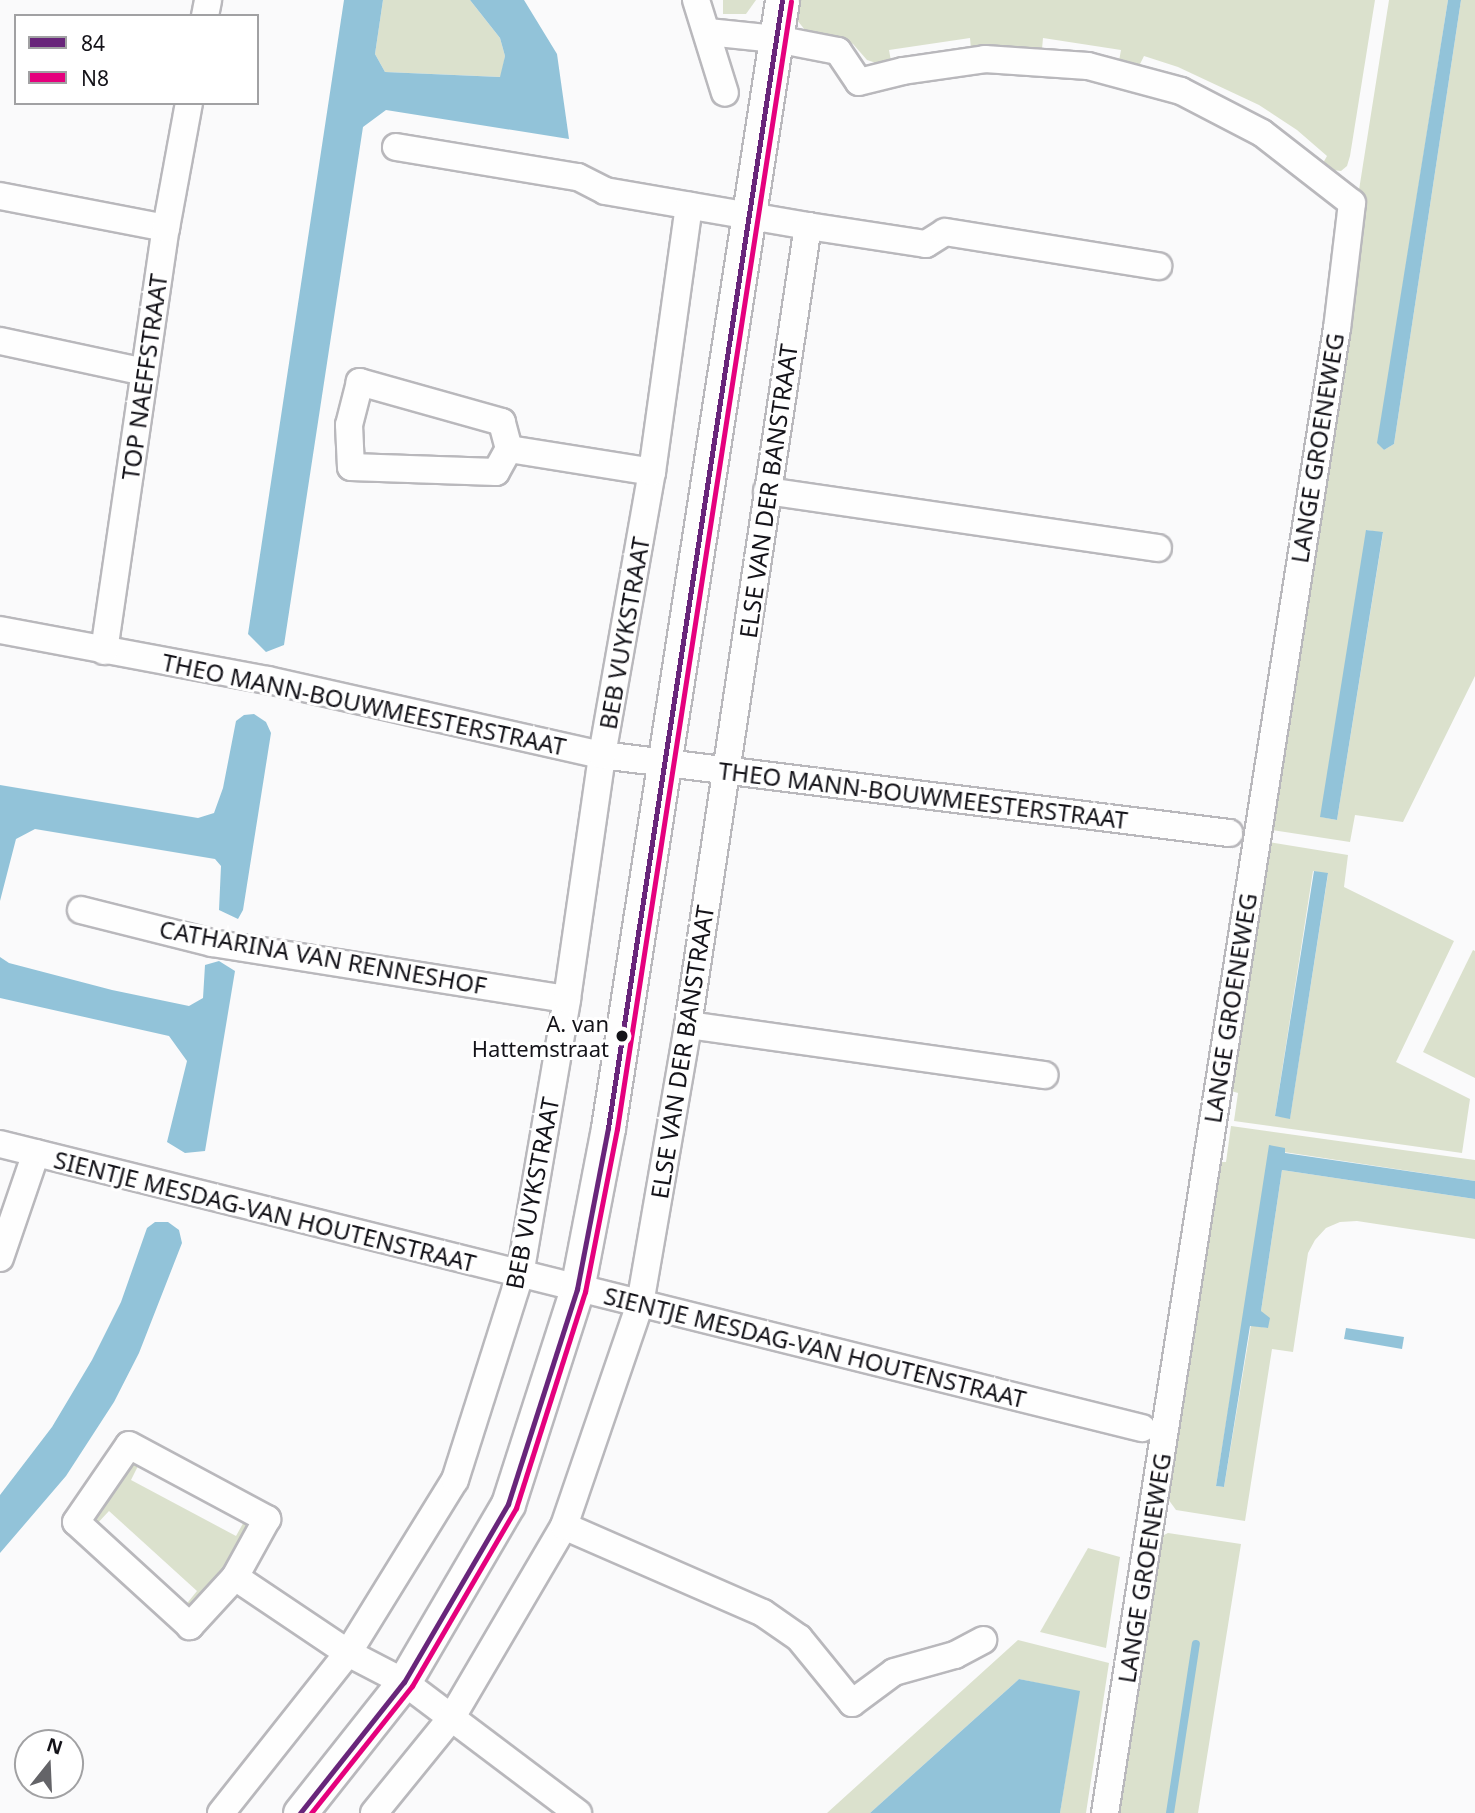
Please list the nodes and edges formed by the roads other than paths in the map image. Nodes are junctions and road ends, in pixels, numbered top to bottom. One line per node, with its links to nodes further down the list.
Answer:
1 (696, 0): 3 (street)
2 (782, 0): 4 (street)
3 (708, 32): 4 (street); 5 (street)
4 (776, 39): 10 (street); 47 (street, LANGE GROENEWEG)
5 (725, 93)
6 (189, 105): 12 (street, TOP NAEFFSTRAAT)
7 (396, 147): 9 (street)
8 (0, 196): 12 (street)
9 (689, 206): 10 (street); 17 (street, BEB VUYKSTRAAT)
10 (748, 216): 11 (street); 23 (street)
11 (808, 226): 13 (street); 18 (street, ELSE VAN DER BANSTRAAT)
12 (166, 228): 15 (street, TOP NAEFFSTRAAT)
13 (1158, 266)
14 (0, 341): 15 (street)
15 (145, 372): 21 (street, TOP NAEFFSTRAAT)
16 (509, 449): 16 (street); 17 (street)
17 (652, 472): 22 (street, BEB VUYKSTRAAT)
18 (767, 491): 19 (street); 24 (street, ELSE VAN DER BANSTRAAT)
19 (1158, 548)
20 (0, 631): 21 (street, THEO MANN-BOUWMEESTERSTRAAT)
21 (104, 651): 22 (street, THEO MANN-BOUWMEESTERSTRAAT)
22 (602, 755): 23 (street, THEO MANN-BOUWMEESTERSTRAAT); 27 (street, BEB VUYKSTRAAT)
23 (665, 763): 24 (street, THEO MANN-BOUWMEESTERSTRAAT); 34 (street)
24 (727, 770): 25 (street, THEO MANN-BOUWMEESTERSTRAAT); 28 (street, ELSE VAN DER BANSTRAAT)
25 (1229, 834)
26 (81, 910): 27 (street, CATHARINA VAN RENNESHOF)
27 (567, 999): 33 (street, BEB VUYKSTRAAT)
28 (688, 1025): 29 (street); 35 (street, ELSE VAN DER BANSTRAAT)
29 (1045, 1075)
30 (0, 1144): 31 (street, SIENTJE MESDAG-VAN HOUTENSTRAAT)
31 (36, 1153): 32 (street); 33 (street, SIENTJE MESDAG-VAN HOUTENSTRAAT)
32 (0, 1258)
33 (520, 1275): 34 (street, SIENTJE MESDAG-VAN HOUTENSTRAAT); 40 (street, BEB VUYKSTRAAT)
34 (577, 1289): 35 (street, SIENTJE MESDAG-VAN HOUTENSTRAAT); 41 (street)
35 (640, 1304): 36 (street, SIENTJE MESDAG-VAN HOUTENSTRAAT); 37 (street, ELSE VAN DER BANSTRAAT)
36 (1142, 1428)
37 (564, 1526): 39 (street); 42 (street, ELSE VAN DER BANSTRAAT)
38 (235, 1577): 38 (street); 40 (street)
39 (983, 1640)
40 (348, 1653): 41 (street); 43 (street, BEB VUYKSTRAAT)
41 (404, 1682): 42 (street); 44 (street)
42 (452, 1717): 45 (street, ELSE VAN DER BANSTRAAT); 46 (street)
43 (221, 1813)
44 (300, 1813)
45 (374, 1813)
46 (578, 1813)
47 (1105, 1813)

